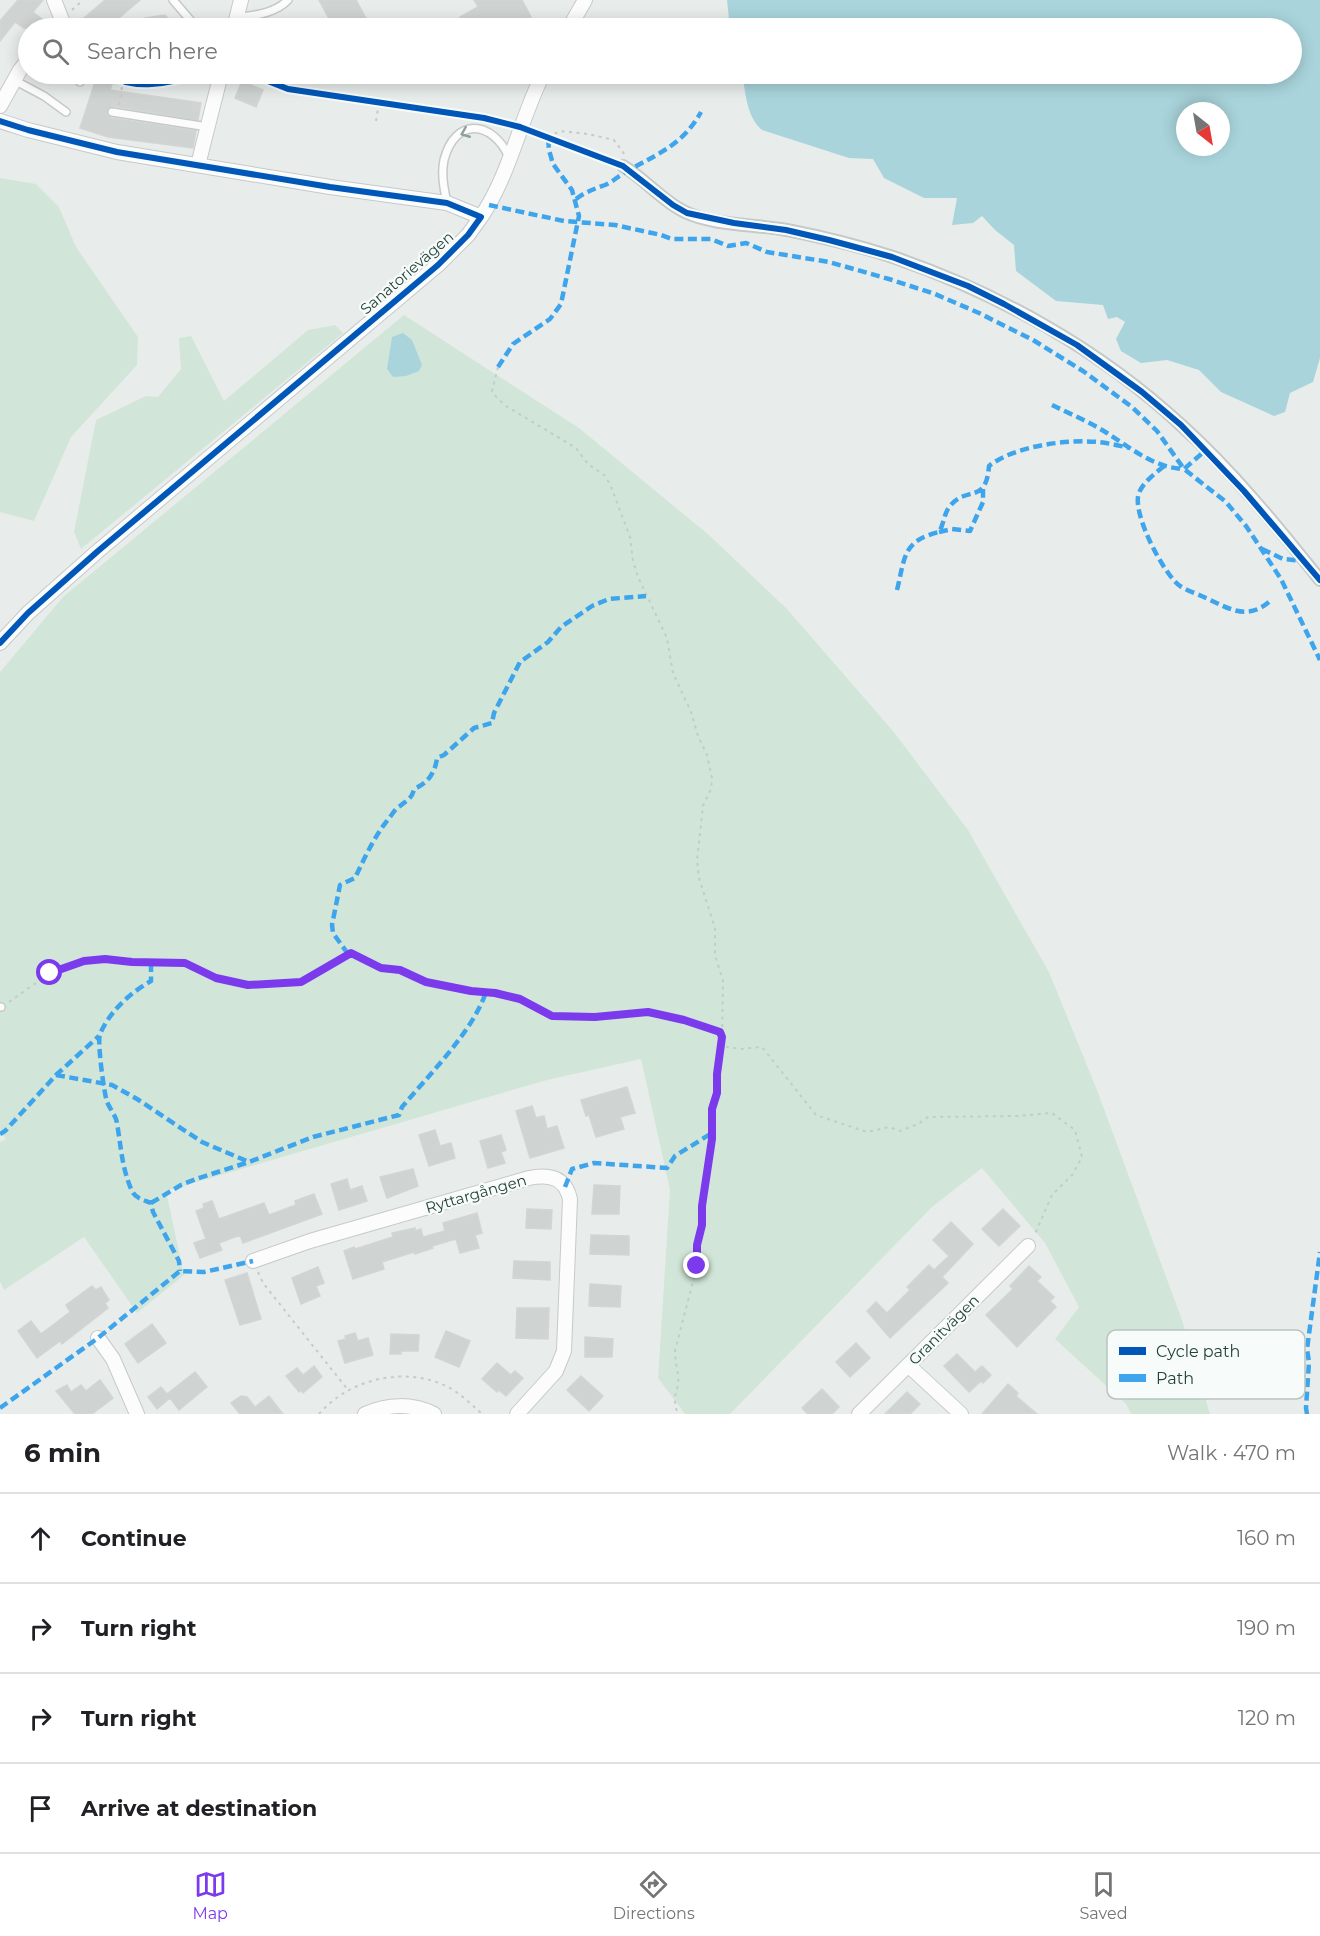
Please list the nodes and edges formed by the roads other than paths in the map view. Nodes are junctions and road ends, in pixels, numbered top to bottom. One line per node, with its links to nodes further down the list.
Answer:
1 (54, 0): 6 (street)
2 (173, 0): 7 (lane)
3 (241, 0): 8 (street)
4 (288, 0): 9 (lane)
5 (585, 0): 10 (street)
6 (61, 18)
7 (188, 18)
8 (236, 18)
9 (251, 18)
10 (575, 18)
11 (18, 74): 12 (street)
12 (14, 80): 13 (lane); 17 (street)
13 (18, 82)
14 (22, 84): 18 (lane)
15 (219, 84): 21 (street)
16 (539, 84): 22 (street, Sanatorievägen)
17 (0, 106)
18 (66, 112)
19 (115, 113): 21 (lane)
20 (0, 121): 23 (street)
21 (208, 127): 23 (street)
22 (509, 157): 25 (lane, one-way to 25); 26 (street, Sanatorievägen)
23 (198, 165): 25 (street)
24 (626, 167): 27 (street)
25 (447, 203): 26 (street)
26 (481, 217): 28 (street, Sanatorievägen)
27 (1320, 580)
28 (0, 643)
29 (1028, 1246): 32 (street, Granitvägen)
30 (253, 1261): 36 (street, Ryttargången)
31 (98, 1338): 33 (street)
32 (908, 1365): 37 (street, Granitvägen); 38 (street)
33 (137, 1414)
34 (365, 1414): 35 (street)
35 (434, 1414)
36 (517, 1414)
37 (859, 1414)
38 (961, 1414)

